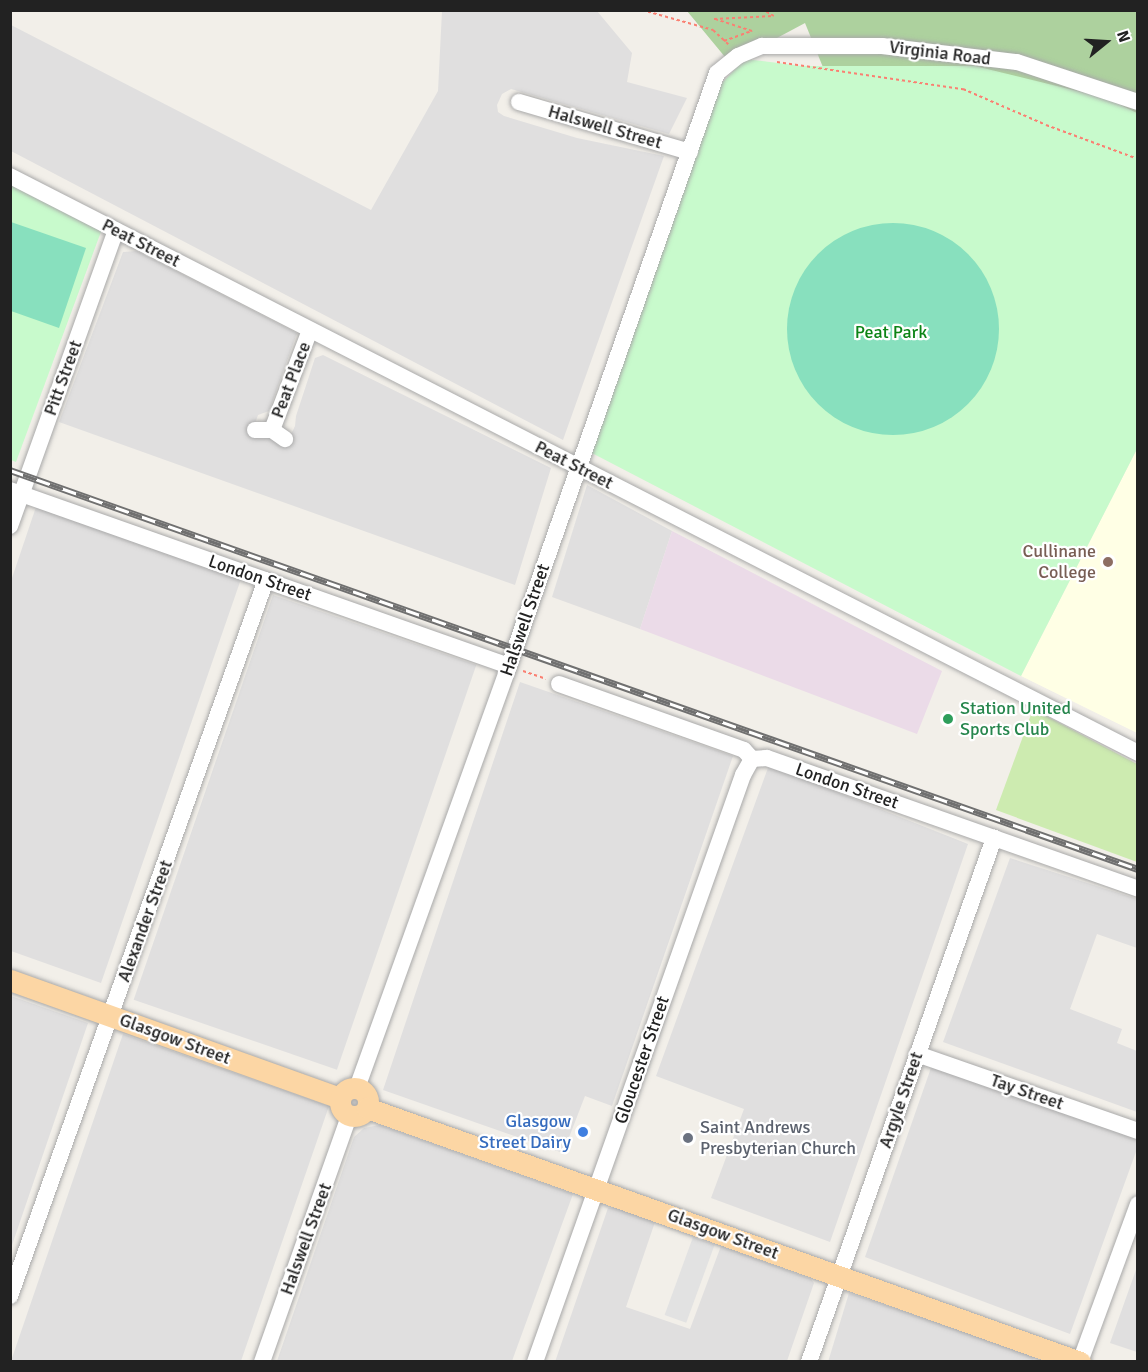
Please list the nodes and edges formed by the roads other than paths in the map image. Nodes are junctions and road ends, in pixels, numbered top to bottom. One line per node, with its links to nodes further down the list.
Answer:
1 (738, 56): 3 (street, Virginia Road); 4 (street, Halswell Street)
2 (519, 102): 4 (street, Halswell Street)
3 (1137, 102)
4 (690, 152): 9 (street, Halswell Street)
5 (10, 176): 6 (street, Peat Street)
6 (116, 230): 7 (street, Peat Street); 10 (street, Pitt Street)
7 (310, 330): 8 (street, Peat Place); 9 (street, Peat Street)
8 (271, 433)
9 (578, 467): 13 (street, Halswell Street); 15 (street, Peat Street)
10 (16, 492): 11 (street, Pitt Street); 12 (street, London Street)
11 (10, 526)
12 (266, 580): 13 (street, London Street); 20 (street, Alexander Street)
13 (509, 666): 22 (street, Halswell Street)
14 (559, 684): 16 (street, London Street)
15 (1137, 753)
16 (752, 759): 17 (street, London Street); 24 (street, Gloucester Street)
17 (994, 838): 18 (street, London Street); 21 (street, Argyle Street)
18 (1137, 889)
19 (10, 980): 20 (main road, Glasgow Street)
20 (111, 1016): 22 (main road, Glasgow Street); 27 (street, Alexander Street)
21 (917, 1054): 23 (street, Tay Street); 26 (street, Argyle Street)
22 (353, 1102): 24 (main road, Glasgow Street); 28 (street, Halswell Street)
23 (1137, 1131)
24 (596, 1189): 26 (main road, Glasgow Street); 29 (street, Gloucester Street)
25 (1137, 1204): 31 (street)
26 (839, 1275): 30 (street, Argyle Street); 31 (main road, Glasgow Street)
27 (10, 1296)
28 (262, 1362)
29 (535, 1362)
30 (809, 1362)
31 (1080, 1362)

